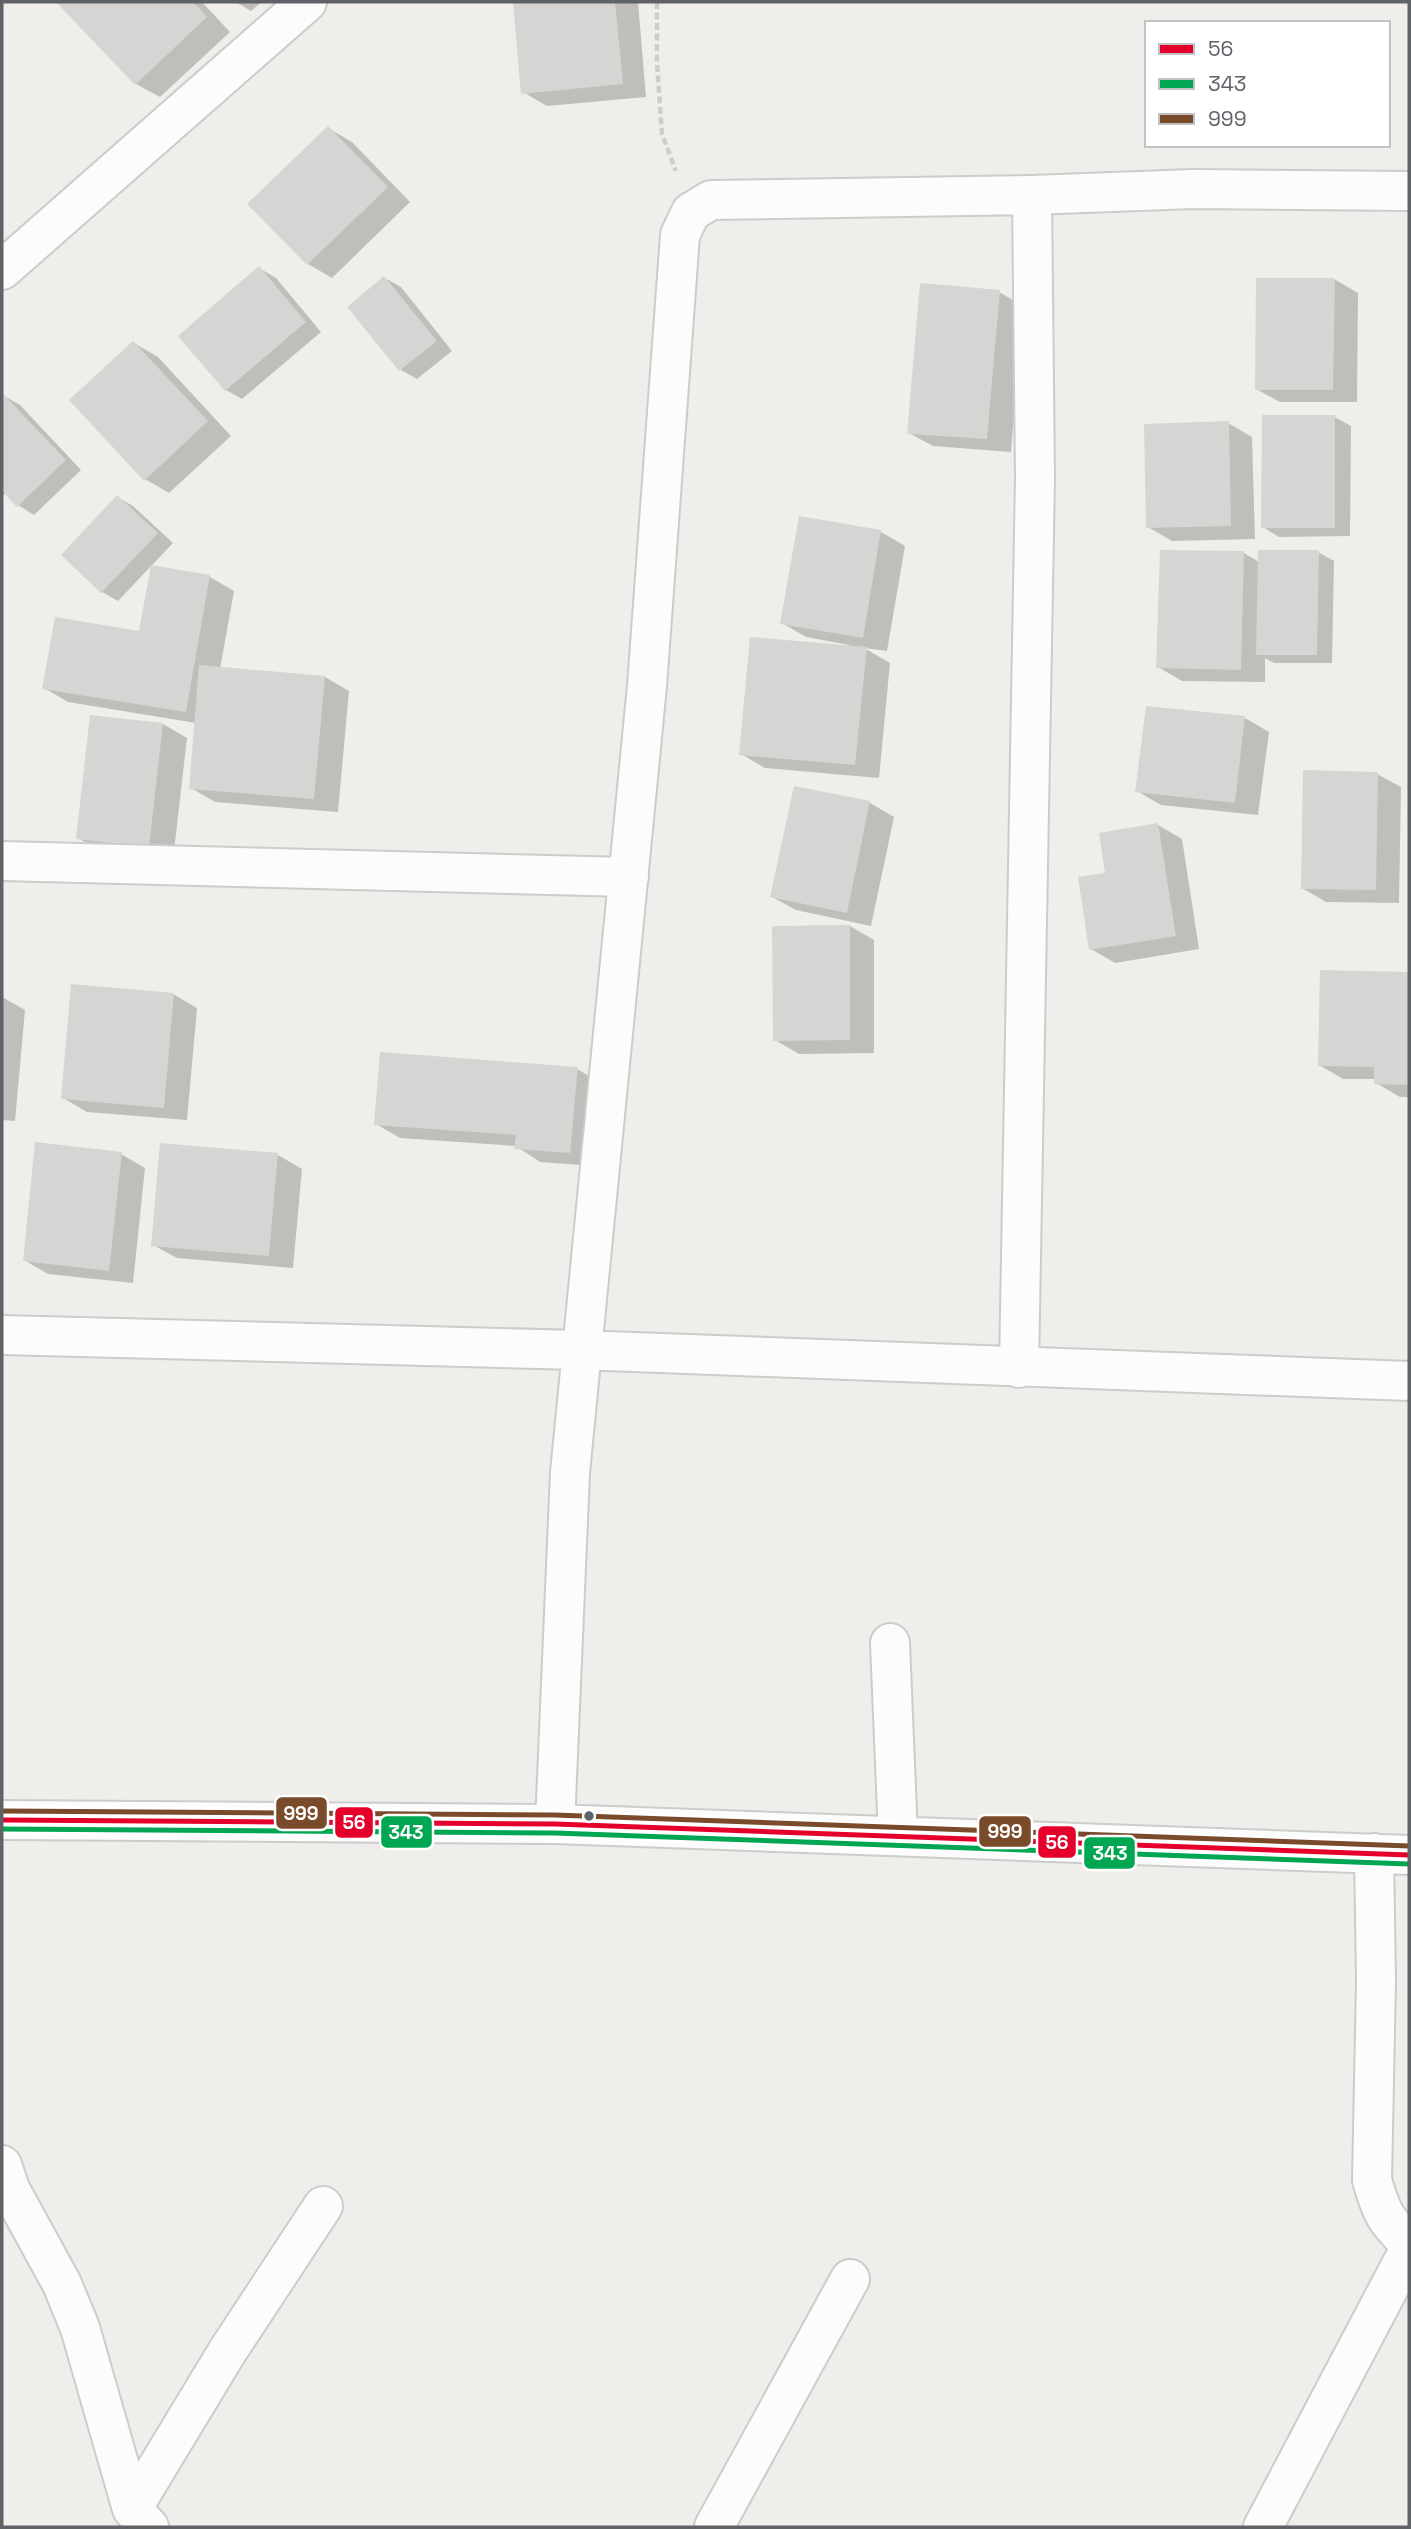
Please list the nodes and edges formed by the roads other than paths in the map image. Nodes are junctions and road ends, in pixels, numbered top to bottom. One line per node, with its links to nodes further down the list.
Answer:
1 (307, 2): 4 (street)
2 (1409, 191): 3 (street)
3 (1032, 195): 6 (street); 9 (street)
4 (2, 270)
5 (2, 861): 6 (street)
6 (629, 877): 8 (street)
7 (2, 1335): 8 (street)
8 (580, 1350): 9 (street); 13 (street)
9 (1019, 1367): 10 (street)
10 (1409, 1381)
11 (890, 1643): 14 (street)
12 (2, 1820): 13 (street)
13 (555, 1824): 14 (street)
14 (898, 1836): 15 (street)
15 (1392, 1854): 18 (street)
16 (2, 2165): 21 (street)
17 (323, 2206): 21 (street)
18 (1409, 2243)
19 (1409, 2250): 23 (street)
20 (850, 2279): 22 (street)
21 (140, 2518)
22 (713, 2527)
23 (1263, 2527)

